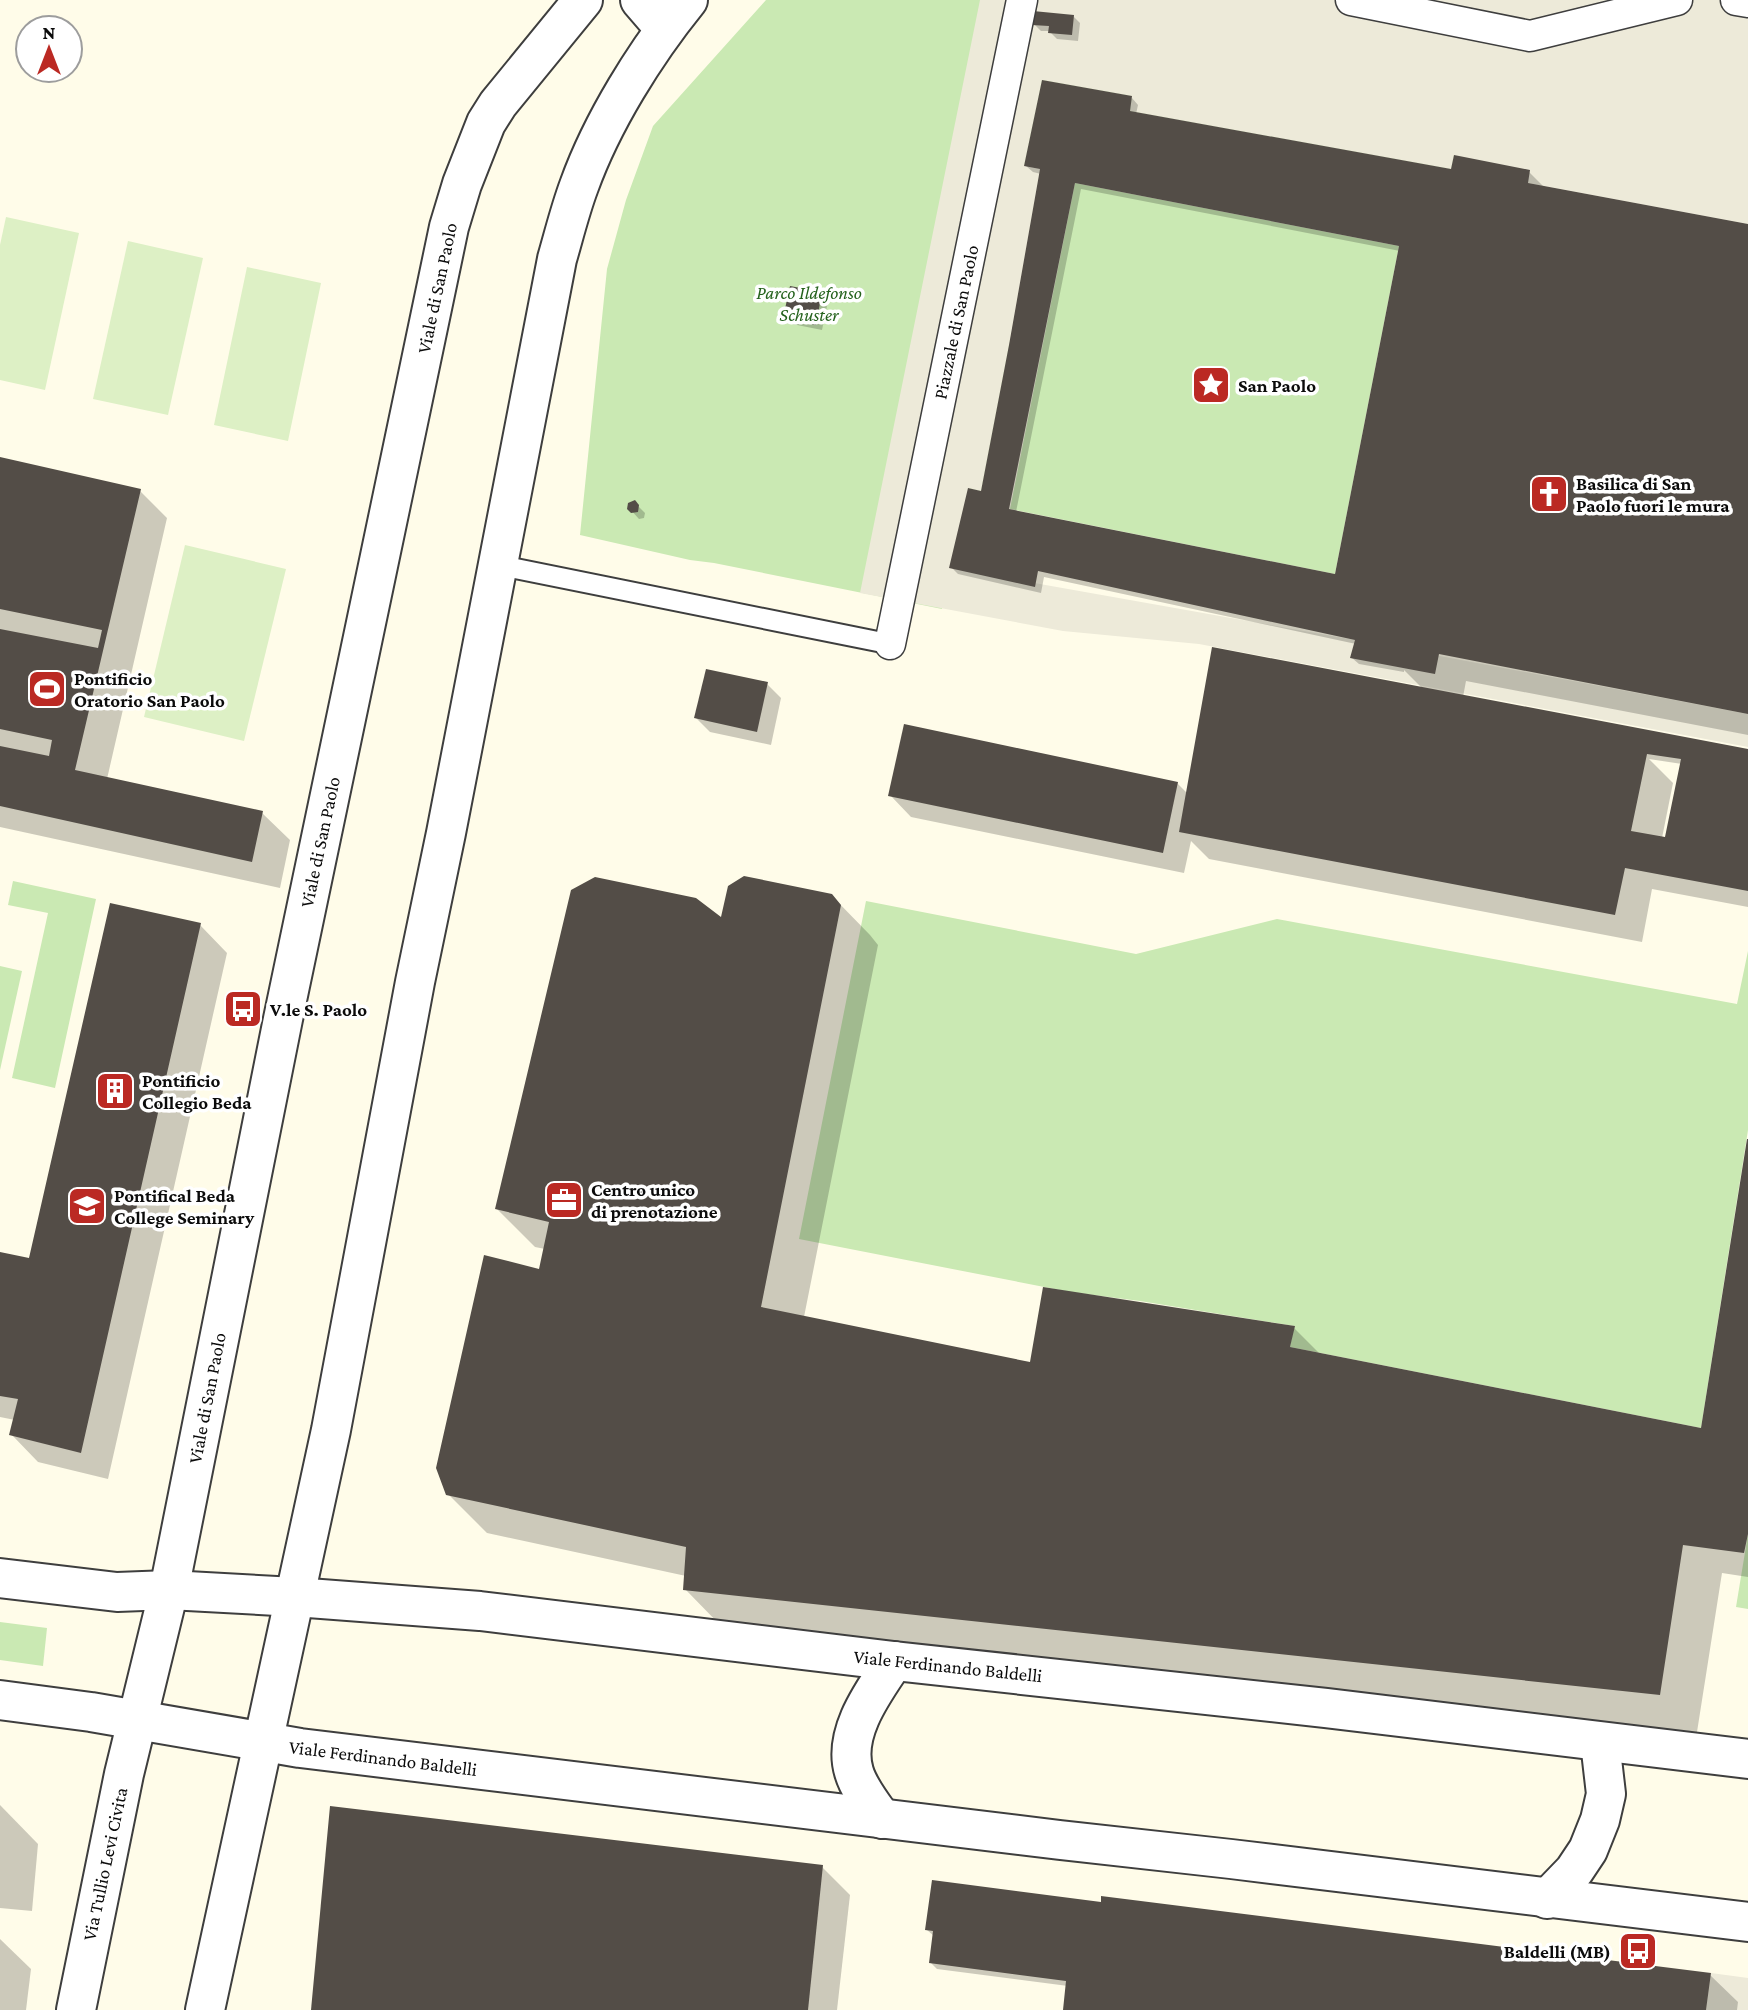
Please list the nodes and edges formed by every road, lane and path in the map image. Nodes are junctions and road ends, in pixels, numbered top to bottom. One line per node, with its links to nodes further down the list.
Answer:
1 (583, 0): 12 (street, Viale di San Paolo)
2 (640, 0): 8 (street)
3 (1022, 0): 10 (street, Piazzale di San Paolo)
4 (1351, 0): 5 (street)
5 (1676, 0)
6 (1736, 0): 7 (street)
7 (1748, 2)
8 (677, 15): 9 (street)
9 (498, 565): 10 (lane); 13 (street)
10 (890, 645)
11 (0, 1578): 12 (street, Viale Ferdinando Baldelli)
12 (169, 1590): 13 (street, Viale Ferdinando Baldelli); 16 (street, Viale di San Paolo)
13 (295, 1597): 14 (street, Viale Ferdinando Baldelli); 17 (street)
14 (894, 1661): 18 (street, Viale Ferdinando Baldelli); 20 (street)
15 (0, 1700): 16 (street, Viale Ferdinando Baldelli)
16 (137, 1719): 17 (street, Viale Ferdinando Baldelli); 23 (street, Via Tullio Levi Civita)
17 (262, 1742): 20 (street, Viale Ferdinando Baldelli); 24 (street)
18 (1600, 1742): 19 (street, Viale Ferdinando Baldelli); 21 (street)
19 (1748, 1759)
20 (882, 1819): 21 (street, Viale Ferdinando Baldelli)
21 (1547, 1899): 22 (street, Viale Ferdinando Baldelli)
22 (1748, 1922)
23 (76, 2010)
24 (205, 2010)

